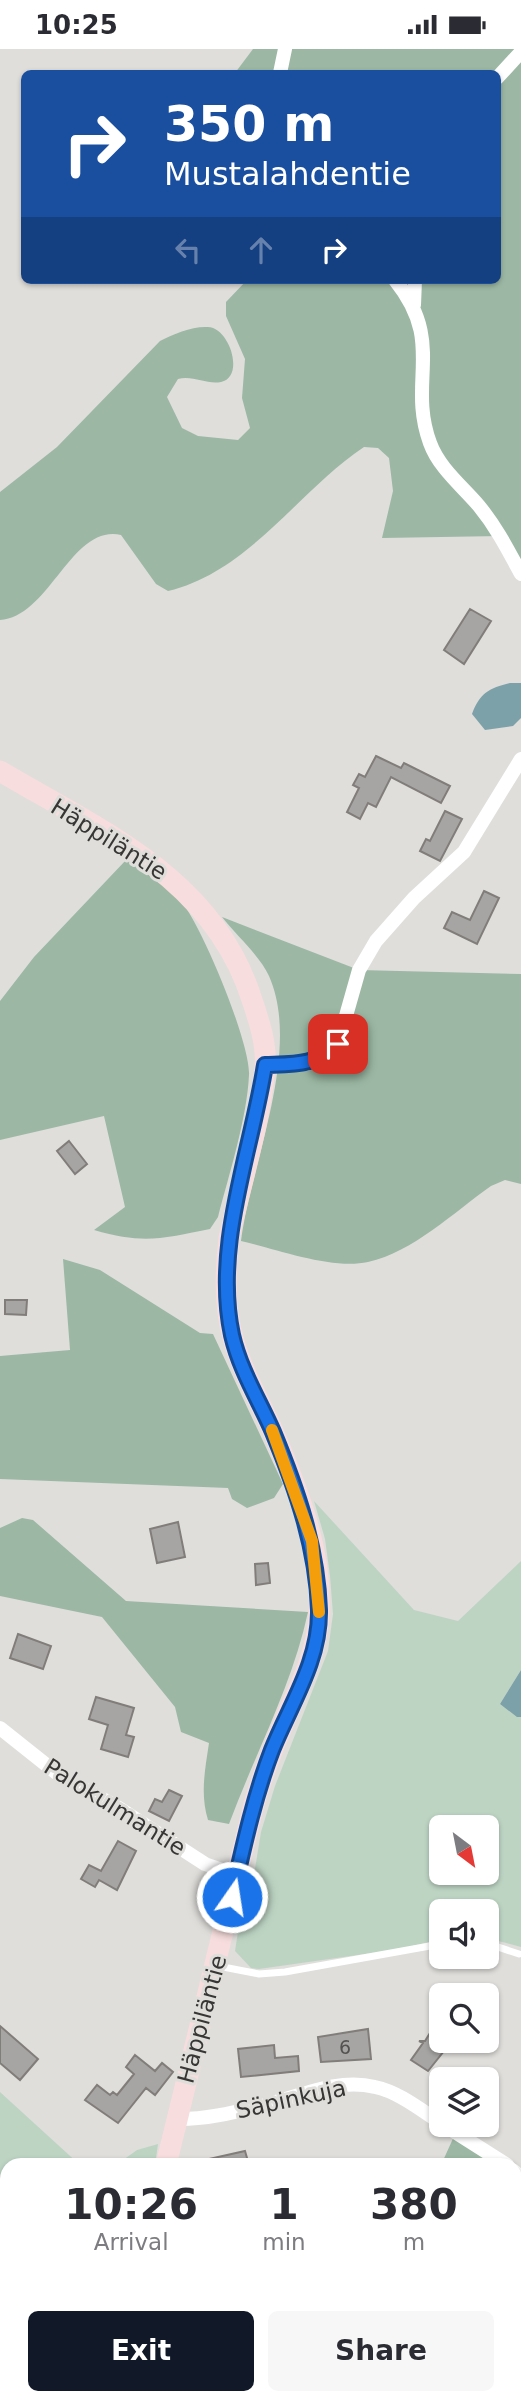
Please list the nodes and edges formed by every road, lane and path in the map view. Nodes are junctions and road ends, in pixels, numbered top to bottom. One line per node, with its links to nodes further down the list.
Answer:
1 (285, 49): 3 (street)
2 (521, 51): 4 (street)
3 (281, 70)
4 (501, 74)
5 (398, 284): 7 (street)
6 (415, 284): 7 (street)
7 (414, 307): 8 (street)
8 (521, 574)
9 (521, 759): 11 (street)
10 (0, 771): 11 (street, Häppiläntie)
11 (265, 1065): 13 (street, Häppiläntie)
12 (0, 1728): 13 (street, Palokulmantie)
13 (237, 1875): 17 (street, Häppiläntie)
14 (429, 1946): 17 (lane)
15 (499, 1947): 16 (lane)
16 (519, 1954)
17 (217, 1966): 19 (street, Häppiläntie)
18 (429, 2116): 19 (street, Säpinkuja)
19 (175, 2119): 21 (street, Häppiläntie)
20 (463, 2137): 22 (street, Säpinkuja)
21 (167, 2158)
22 (497, 2158)

